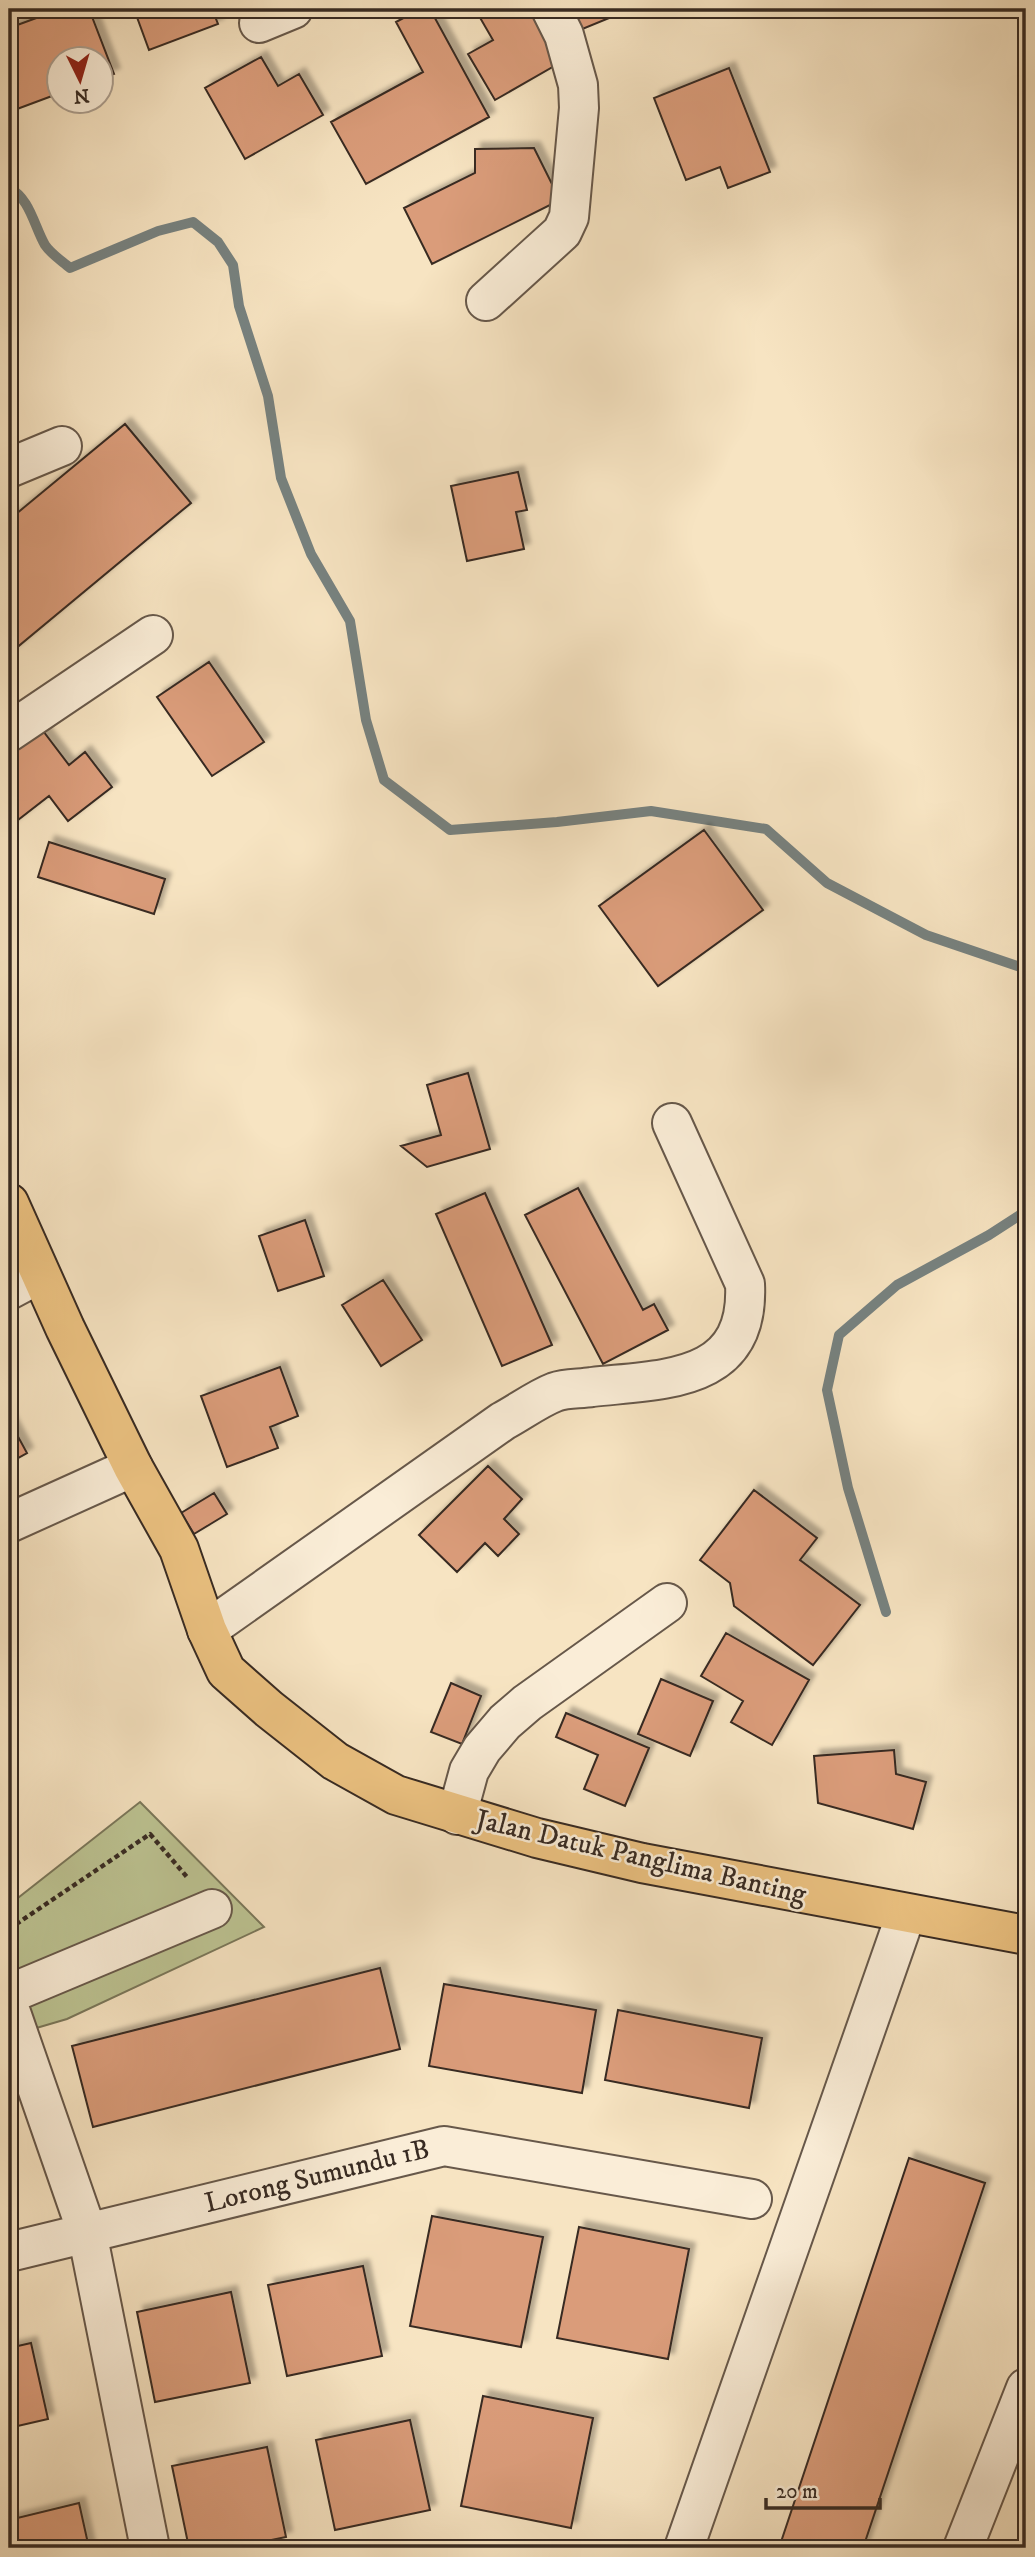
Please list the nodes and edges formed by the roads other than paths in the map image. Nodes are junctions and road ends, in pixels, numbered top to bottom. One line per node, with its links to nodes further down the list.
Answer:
1 (293, 9): 3 (street)
2 (551, 9): 4 (street)
3 (259, 23)
4 (486, 301)
5 (62, 446): 6 (street)
6 (9, 468)
7 (153, 635): 8 (street)
8 (9, 732)
9 (672, 1123): 15 (street)
10 (9, 1203): 11 (main road, Jalan Datuk Panglima Banting)
11 (24, 1282): 12 (main road, Jalan Datuk Panglima Banting)
12 (133, 1466): 13 (street); 15 (main road, Jalan Datuk Panglima Banting)
13 (9, 1523)
14 (667, 1602): 16 (street)
15 (208, 1630): 16 (main road, Jalan Datuk Panglima Banting)
16 (457, 1815): 18 (main road, Jalan Datuk Panglima Banting)
17 (204, 1897): 20 (street)
18 (906, 1914): 19 (main road, Jalan Datuk Panglima Banting); 27 (street)
19 (1026, 1935)
20 (9, 1994)
21 (9, 2007): 23 (street)
22 (752, 2199): 23 (street, Lorong Sumundu 1B)
23 (87, 2232): 24 (street, Lorong Sumundu 1B); 26 (street)
24 (9, 2252)
25 (1026, 2388): 28 (street)
26 (150, 2548)
27 (684, 2548)
28 (963, 2548)

